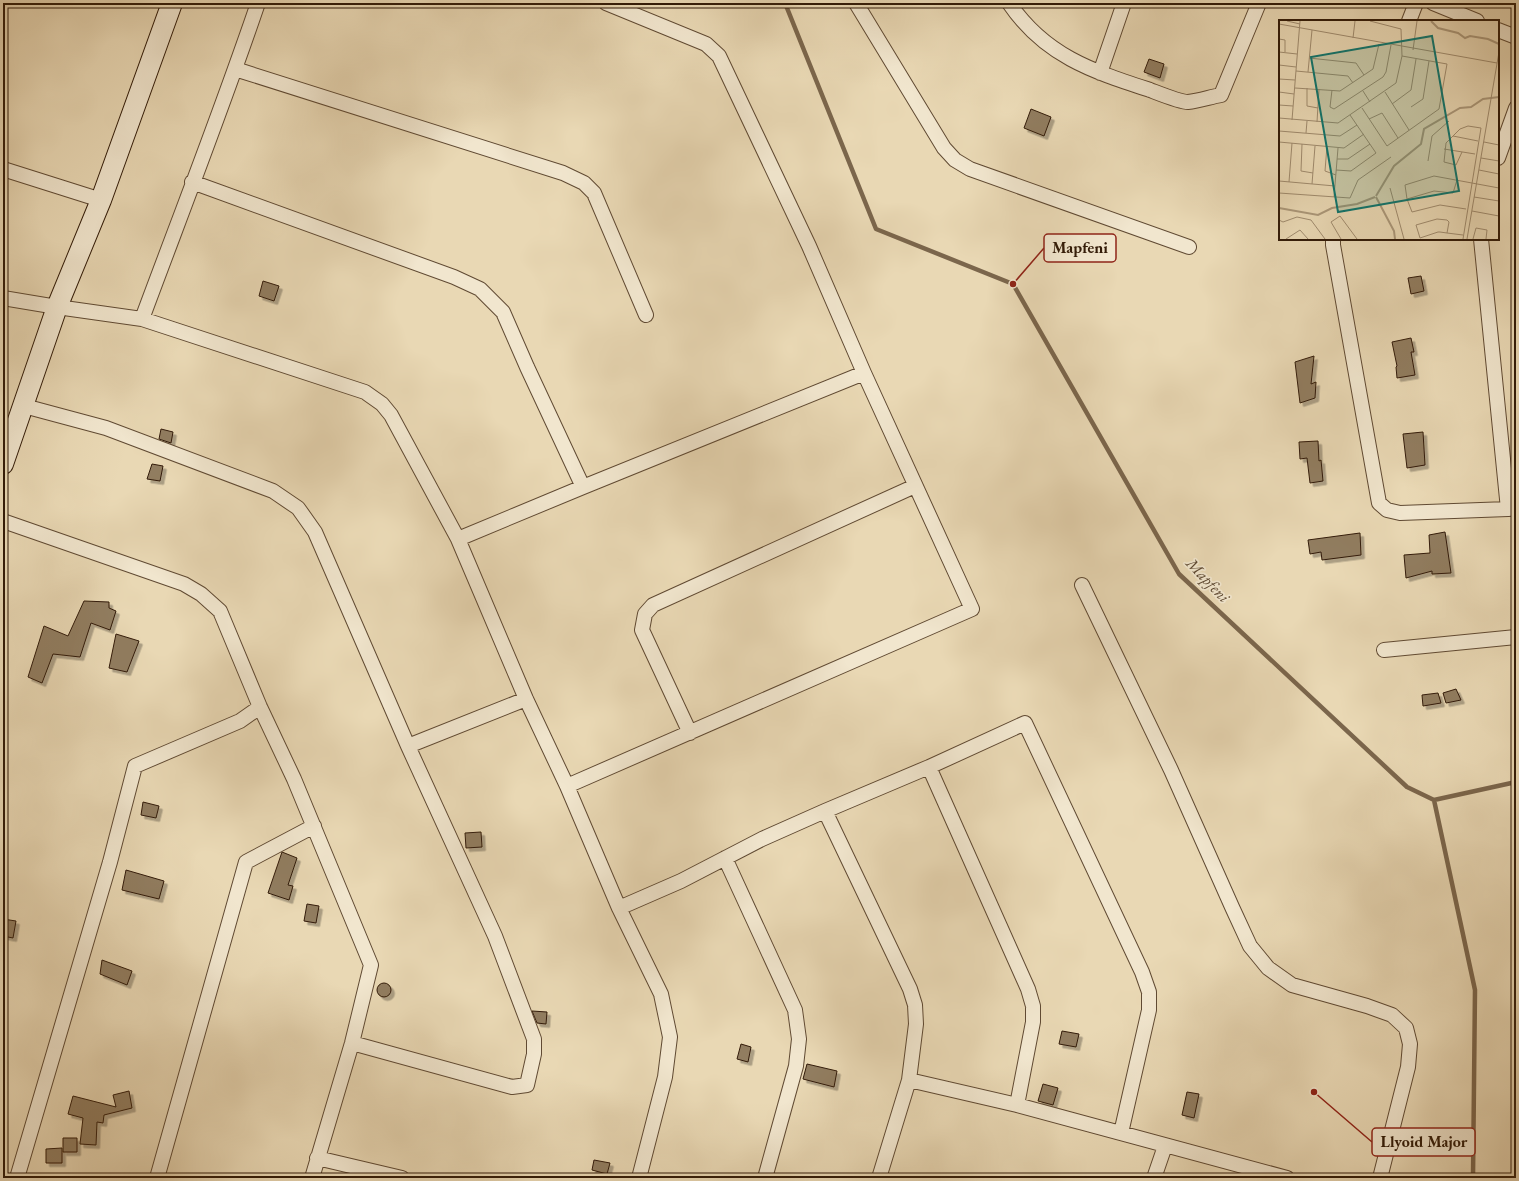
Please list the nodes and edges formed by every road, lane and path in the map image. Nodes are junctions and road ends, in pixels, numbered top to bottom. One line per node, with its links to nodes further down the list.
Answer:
1 (172, 3): 20 (street)
2 (258, 3): 14 (street)
3 (606, 3): 28 (street)
4 (856, 3): 23 (street)
5 (1009, 3): 15 (street)
6 (1124, 3): 15 (street)
7 (1259, 3): 15 (street)
8 (1416, 3): 10 (street)
9 (1433, 3): 11 (street)
10 (1409, 20)
11 (1475, 20)
12 (1499, 30): 13 (street)
13 (1516, 37)
14 (235, 69): 19 (street); 26 (street)
15 (1100, 73)
16 (1516, 108): 17 (street)
17 (1499, 155)
18 (3, 169): 20 (street)
19 (192, 182): 27 (street); 32 (street)
20 (101, 200): 25 (street)
21 (1334, 240): 33 (street)
22 (1481, 240): 33 (street)
23 (1189, 247)
24 (3, 298): 25 (street)
25 (57, 307): 27 (street); 29 (street)
26 (646, 315)
27 (142, 319): 35 (street)
28 (864, 373): 31 (street); 32 (street)
29 (24, 406): 30 (street); 42 (street)
30 (3, 464)
31 (915, 486): 41 (street); 41 (street)
32 (583, 487): 35 (street)
33 (1512, 509)
34 (3, 521): 40 (street)
35 (458, 539): 39 (street)
36 (1082, 585): 65 (street)
37 (1516, 637): 38 (street)
38 (1384, 650)
39 (526, 699): 42 (street); 44 (street)
40 (260, 707): 46 (street); 56 (street)
41 (690, 733): 44 (street)
42 (408, 746): 49 (street)
43 (928, 767): 45 (street); 51 (street); 52 (street)
44 (567, 786): 48 (street)
45 (825, 810): 47 (street); 50 (street)
46 (314, 826): 49 (street); 57 (street)
47 (725, 858): 48 (street); 61 (street)
48 (619, 908): 60 (street)
49 (352, 1043): 54 (street)
50 (909, 1080): 51 (street); 62 (street)
51 (1017, 1104): 52 (street)
52 (1121, 1133): 53 (street)
53 (1165, 1146): 55 (street); 63 (street)
54 (317, 1158): 58 (street); 59 (street)
55 (1266, 1175): 64 (street)
56 (17, 1178)
57 (157, 1178)
58 (312, 1178)
59 (402, 1178)
60 (639, 1178)
61 (765, 1178)
62 (879, 1178)
63 (1154, 1178)
64 (1287, 1178)
65 (1380, 1178)

